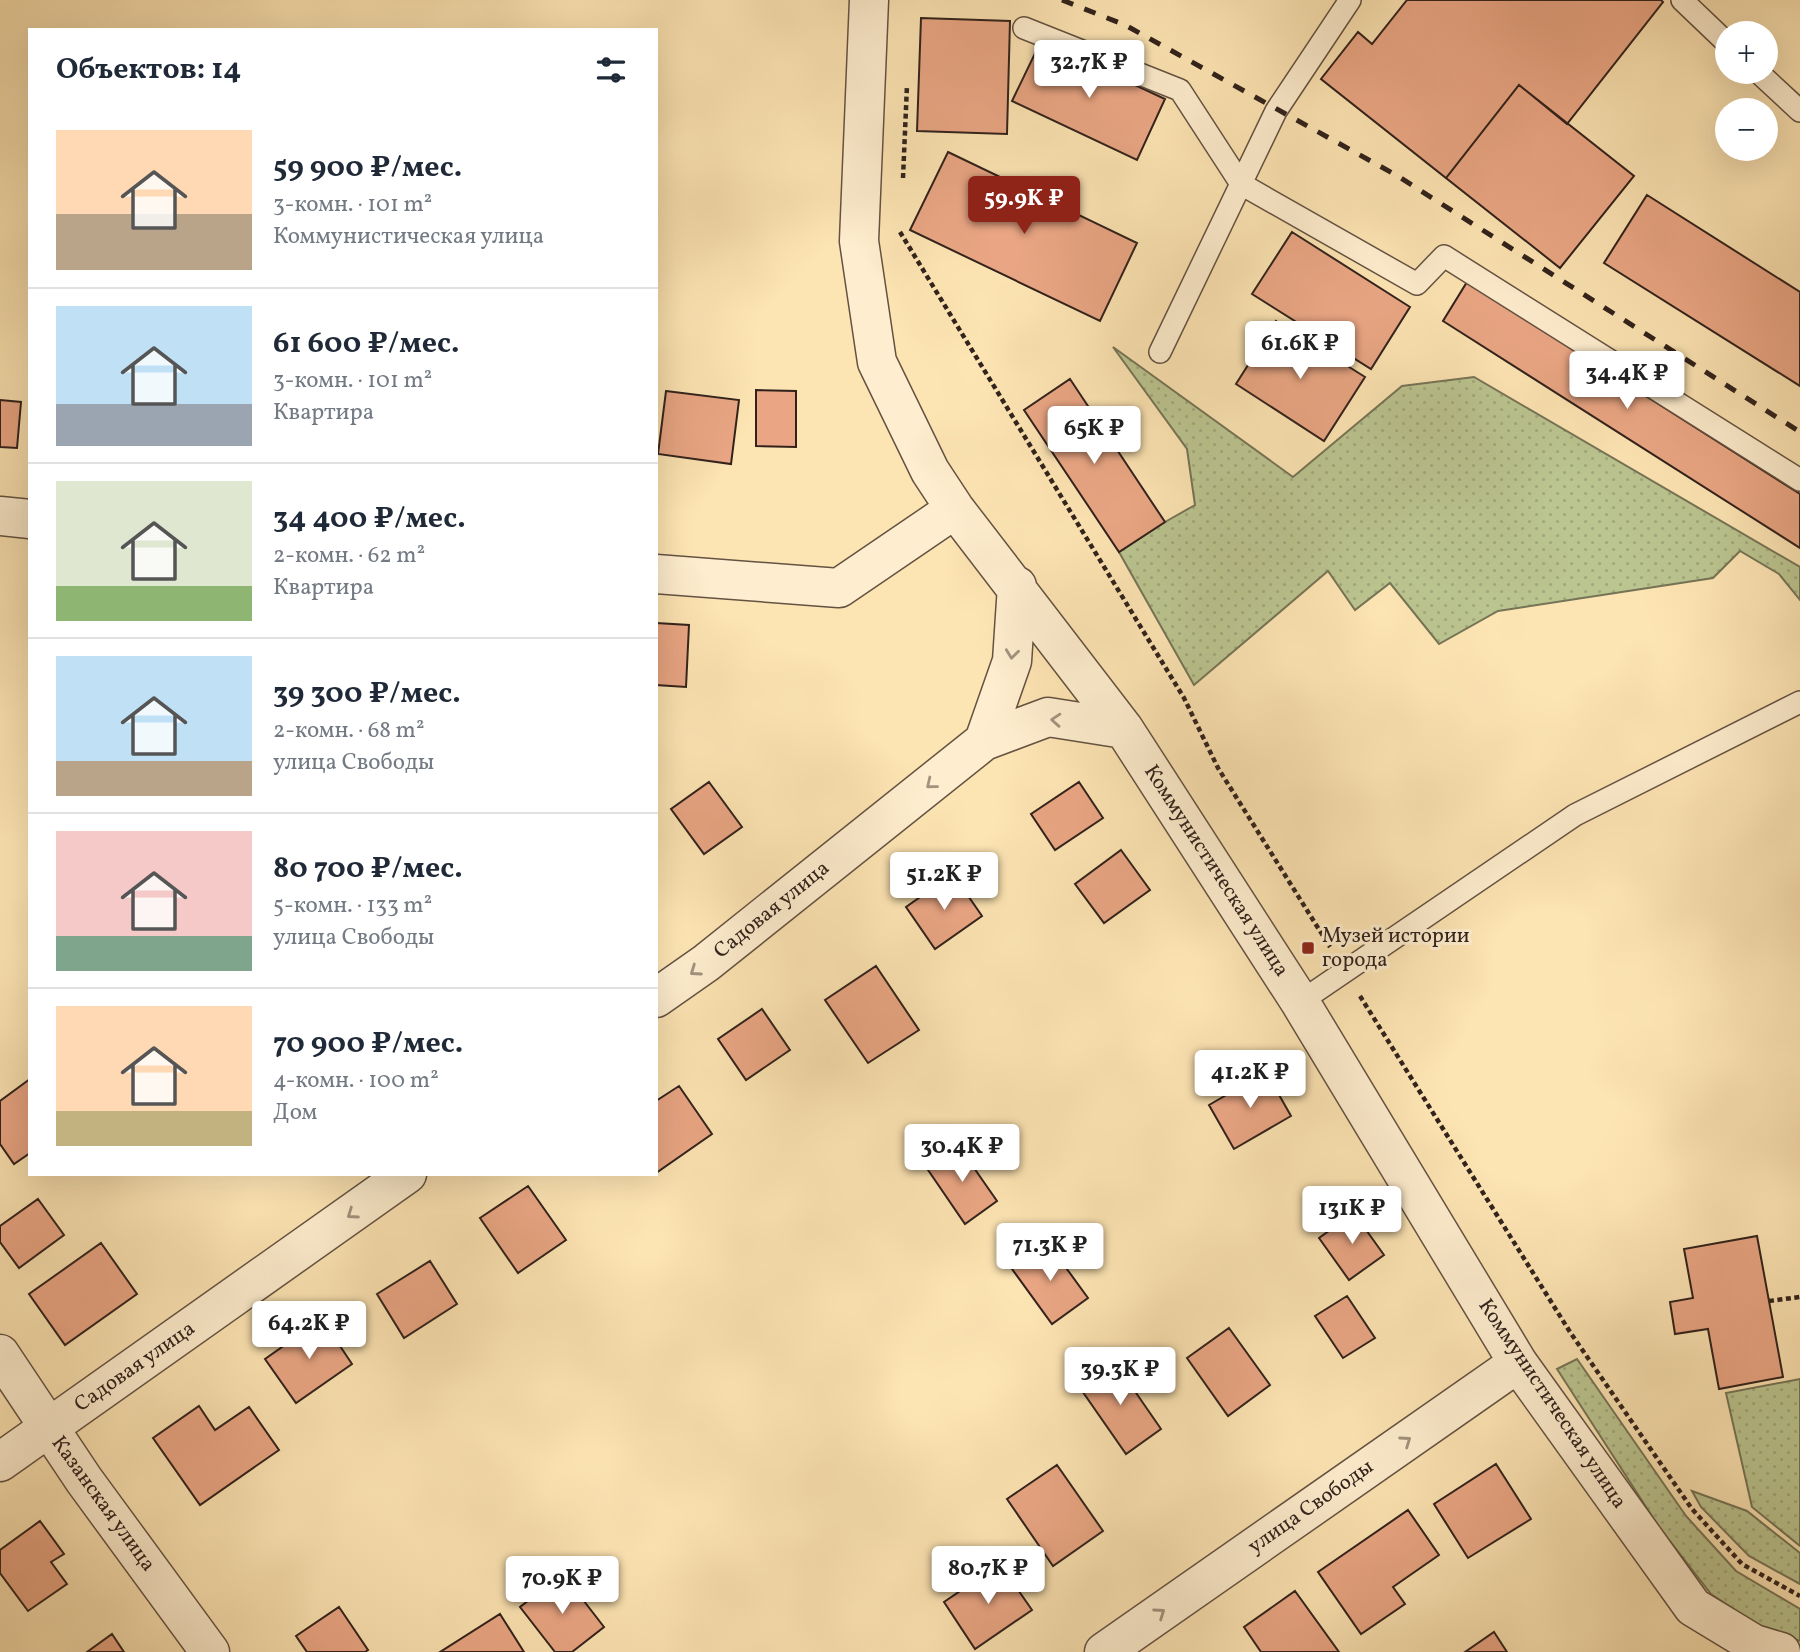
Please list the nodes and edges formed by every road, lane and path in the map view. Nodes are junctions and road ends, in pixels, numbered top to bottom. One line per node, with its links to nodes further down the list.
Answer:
1 (869, 0): 14 (street, Коммунистическая улица)
2 (1350, 0): 10 (lane)
3 (1682, 0): 5 (lane)
4 (1024, 28): 10 (lane)
5 (1715, 32)
6 (907, 80): 9 (path)
7 (1771, 84): 8 (lane)
8 (1800, 111)
9 (903, 183)
10 (1241, 184): 12 (lane); 13 (lane)
11 (900, 222): 22 (path)
12 (1160, 352)
13 (1800, 480)
14 (956, 509): 17 (street); 18 (street, Коммунистическая улица)
15 (0, 516): 16 (street)
16 (28, 519)
17 (658, 575)
18 (1017, 586): 20 (street, Коммунистическая улица); 21 (street, one-way to 21)
19 (1800, 702): 22 (lane)
20 (1124, 729): 21 (street, Садовая улица, one-way to 21); 24 (street, Коммунистическая улица)
21 (984, 741): 23 (street, Садовая улица, one-way to 23)
22 (1346, 973): 24 (lane); 32 (path)
23 (658, 997)
24 (1300, 1002): 29 (street, Коммунистическая улица)
25 (404, 1176): 30 (street, Садовая улица, one-way to 30)
26 (1800, 1297): 27 (path)
27 (1769, 1301)
28 (0, 1354): 30 (street, Казанская улица)
29 (1518, 1363): 34 (street, улица Свободы, one-way to 29); 35 (street, Коммунистическая улица)
30 (49, 1429): 31 (street, Садовая улица); 33 (street, Казанская улица)
31 (0, 1462)
32 (1800, 1595)
33 (210, 1652)
34 (1104, 1652)
35 (1781, 1652)

